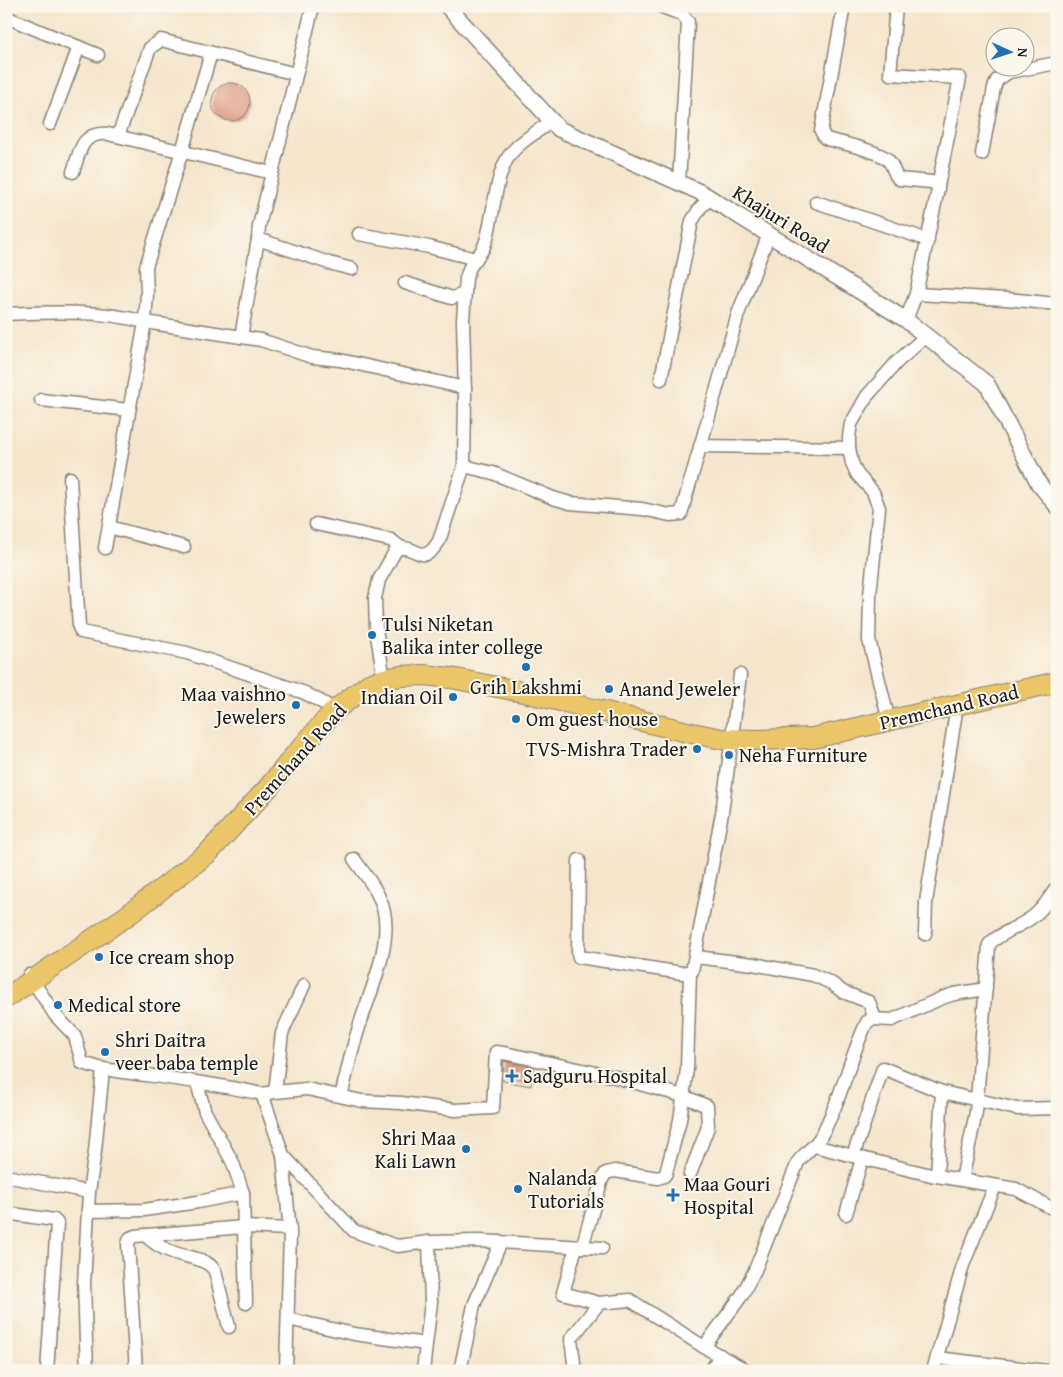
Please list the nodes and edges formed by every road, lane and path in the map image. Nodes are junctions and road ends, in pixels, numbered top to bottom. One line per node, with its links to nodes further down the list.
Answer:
1 (312, 6): 13 (street)
2 (447, 6): 14 (street, Khajuri Road)
3 (660, 6): 8 (street)
4 (691, 6): 8 (street)
5 (844, 6): 22 (street)
6 (896, 6): 22 (street)
7 (7, 21): 9 (street)
8 (688, 22): 21 (street)
9 (79, 47): 11 (street); 15 (street)
10 (211, 53): 13 (street); 16 (street); 17 (street)
11 (98, 55)
12 (1057, 63): 18 (street)
13 (296, 74): 20 (street)
14 (552, 121): 21 (street, Khajuri Road); 29 (street)
15 (50, 124)
16 (118, 136): 17 (street); 19 (street)
17 (182, 152): 20 (street); 37 (street)
18 (982, 154)
19 (73, 172)
20 (272, 173): 27 (street)
21 (679, 182): 23 (street, Khajuri Road)
22 (938, 186): 28 (street)
23 (710, 198): 26 (street, Khajuri Road); 40 (street)
24 (816, 202): 28 (street)
25 (359, 234): 29 (street)
26 (768, 234): 36 (street, Khajuri Road); 44 (street)
27 (258, 239): 30 (street); 39 (street)
28 (928, 240): 33 (street)
29 (476, 259): 32 (street)
30 (352, 269)
31 (405, 282): 32 (street)
32 (464, 294): 41 (street)
33 (916, 294): 34 (street); 36 (street)
34 (1057, 304)
35 (6, 314): 37 (street)
36 (906, 320): 38 (street, Khajuri Road)
37 (145, 322): 39 (street); 43 (street)
38 (927, 335): 45 (street); 48 (street, Khajuri Road)
39 (241, 337): 41 (street)
40 (661, 378)
41 (465, 388): 46 (street)
42 (41, 400): 43 (street)
43 (130, 410): 50 (street)
44 (700, 446): 45 (street); 46 (street)
45 (849, 448): 59 (street)
46 (464, 466): 52 (street)
47 (70, 478): 57 (street)
48 (1057, 506)
49 (316, 524): 52 (street)
50 (109, 527): 51 (street); 53 (street)
51 (184, 546)
52 (400, 547): 54 (street)
53 (105, 548)
54 (383, 673): 57 (highway, Premchand Road); 60 (highway, Premchand Road); 67 (highway, Premchand Road)
55 (740, 675): 60 (street)
56 (1057, 682): 58 (highway, Premchand Road)
57 (327, 705): 67 (highway, Premchand Road)
58 (957, 705): 59 (highway, Premchand Road); 64 (street)
59 (889, 721): 60 (highway, Premchand Road)
60 (732, 733): 65 (street)
61 (354, 859): 77 (street)
62 (579, 860): 66 (street)
63 (1057, 887): 70 (street)
64 (925, 934)
65 (696, 957): 66 (street); 72 (street)
66 (690, 973): 78 (street)
67 (30, 976): 69 (highway, Premchand Road); 71 (highway, Premchand Road); 73 (street)
68 (304, 985): 76 (street)
69 (6, 988)
70 (986, 989): 72 (street); 79 (street)
71 (6, 998)
72 (875, 1019): 81 (street)
73 (103, 1069): 74 (street); 89 (street)
74 (196, 1083): 76 (street); 90 (street)
75 (942, 1092): 79 (street); 83 (street); 86 (street)
76 (268, 1093): 77 (street); 82 (street)
77 (341, 1096): 78 (street)
78 (683, 1096): 84 (street); 100 (street)
79 (976, 1100): 80 (street); 87 (street)
80 (1057, 1108)
81 (815, 1146): 83 (street); 107 (street)
82 (283, 1155): 96 (street); 98 (street)
83 (858, 1157): 86 (street); 94 (street)
84 (690, 1174)
85 (6, 1176): 89 (street)
86 (937, 1176): 87 (street)
87 (962, 1180): 88 (street)
88 (995, 1186): 92 (street); 109 (street)
89 (89, 1192): 91 (street)
90 (243, 1193): 91 (street); 95 (street)
91 (88, 1211): 111 (street)
92 (1057, 1211)
93 (6, 1213): 110 (street)
94 (846, 1214)
95 (244, 1227): 96 (street); 97 (street); 102 (street)
96 (290, 1229): 104 (street)
97 (145, 1235): 105 (street); 112 (street)
98 (430, 1242): 99 (street); 106 (street)
99 (500, 1242): 100 (street); 115 (street)
100 (579, 1247): 101 (street); 103 (street)
101 (602, 1248)
102 (246, 1303)
103 (599, 1303): 107 (street); 116 (street)
104 (288, 1319): 106 (street); 113 (street)
105 (229, 1327)
106 (426, 1344): 114 (street)
107 (704, 1347): 108 (street)
108 (720, 1356): 117 (street); 118 (street)
109 (937, 1358): 119 (street); 120 (street)
110 (47, 1371)
111 (87, 1371)
112 (136, 1371)
113 (286, 1371)
114 (423, 1371)
115 (460, 1371)
116 (575, 1371)
117 (711, 1371)
118 (748, 1371)
119 (933, 1371)
120 (1046, 1371)

